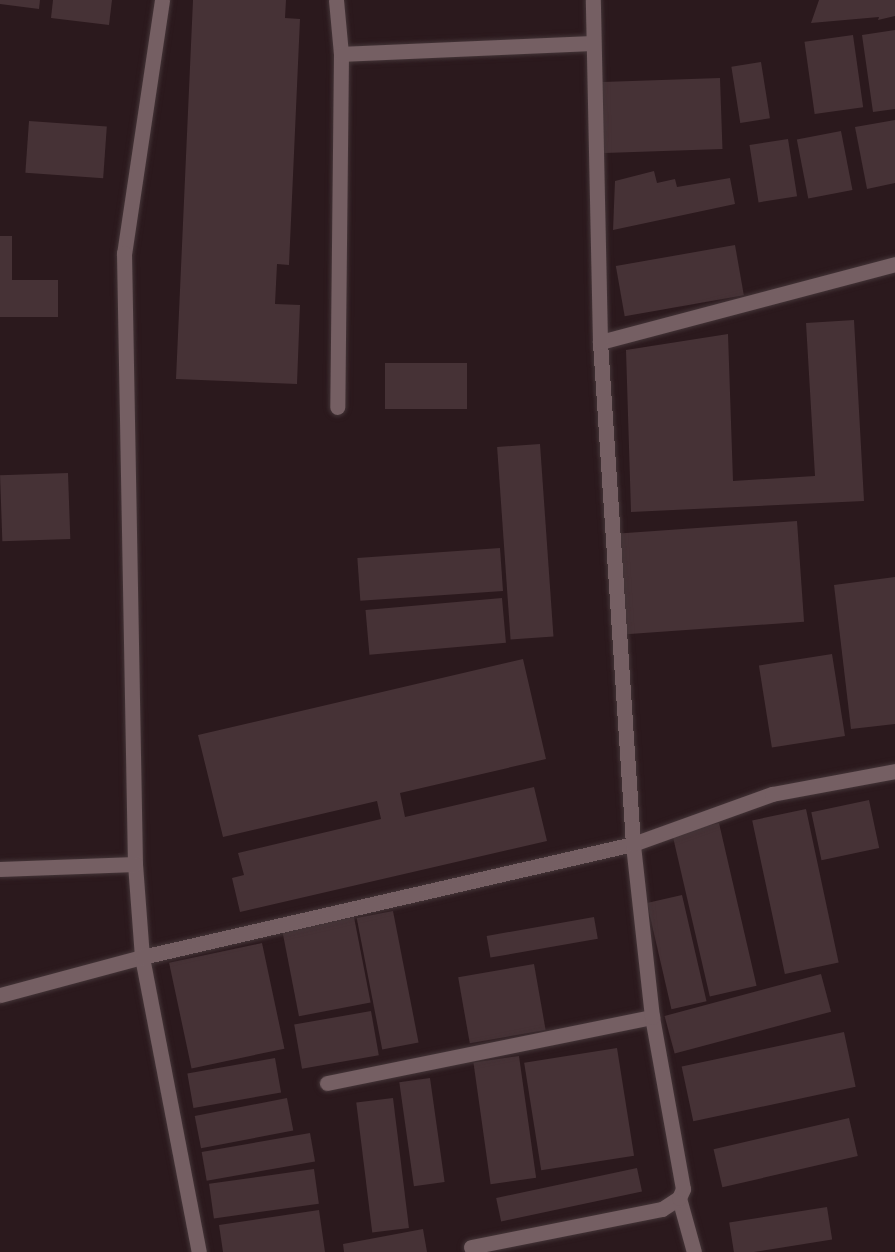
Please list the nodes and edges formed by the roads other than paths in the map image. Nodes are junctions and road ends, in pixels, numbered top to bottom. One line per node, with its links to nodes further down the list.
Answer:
1 (162, 0): 11 (street)
2 (336, 0): 5 (street)
3 (593, 0): 4 (street)
4 (591, 42): 5 (street); 7 (street)
5 (341, 54): 8 (street)
6 (895, 264): 7 (street)
7 (600, 342): 10 (street)
8 (337, 407)
9 (895, 771): 10 (street)
10 (633, 844): 13 (street); 15 (street)
11 (135, 864): 12 (street); 13 (street)
12 (0, 869)
13 (142, 957): 14 (street); 19 (street)
14 (0, 995)
15 (652, 1017): 16 (street); 17 (street)
16 (327, 1083)
17 (679, 1198): 18 (street); 20 (street)
18 (471, 1246)
19 (200, 1252)
20 (694, 1252)

